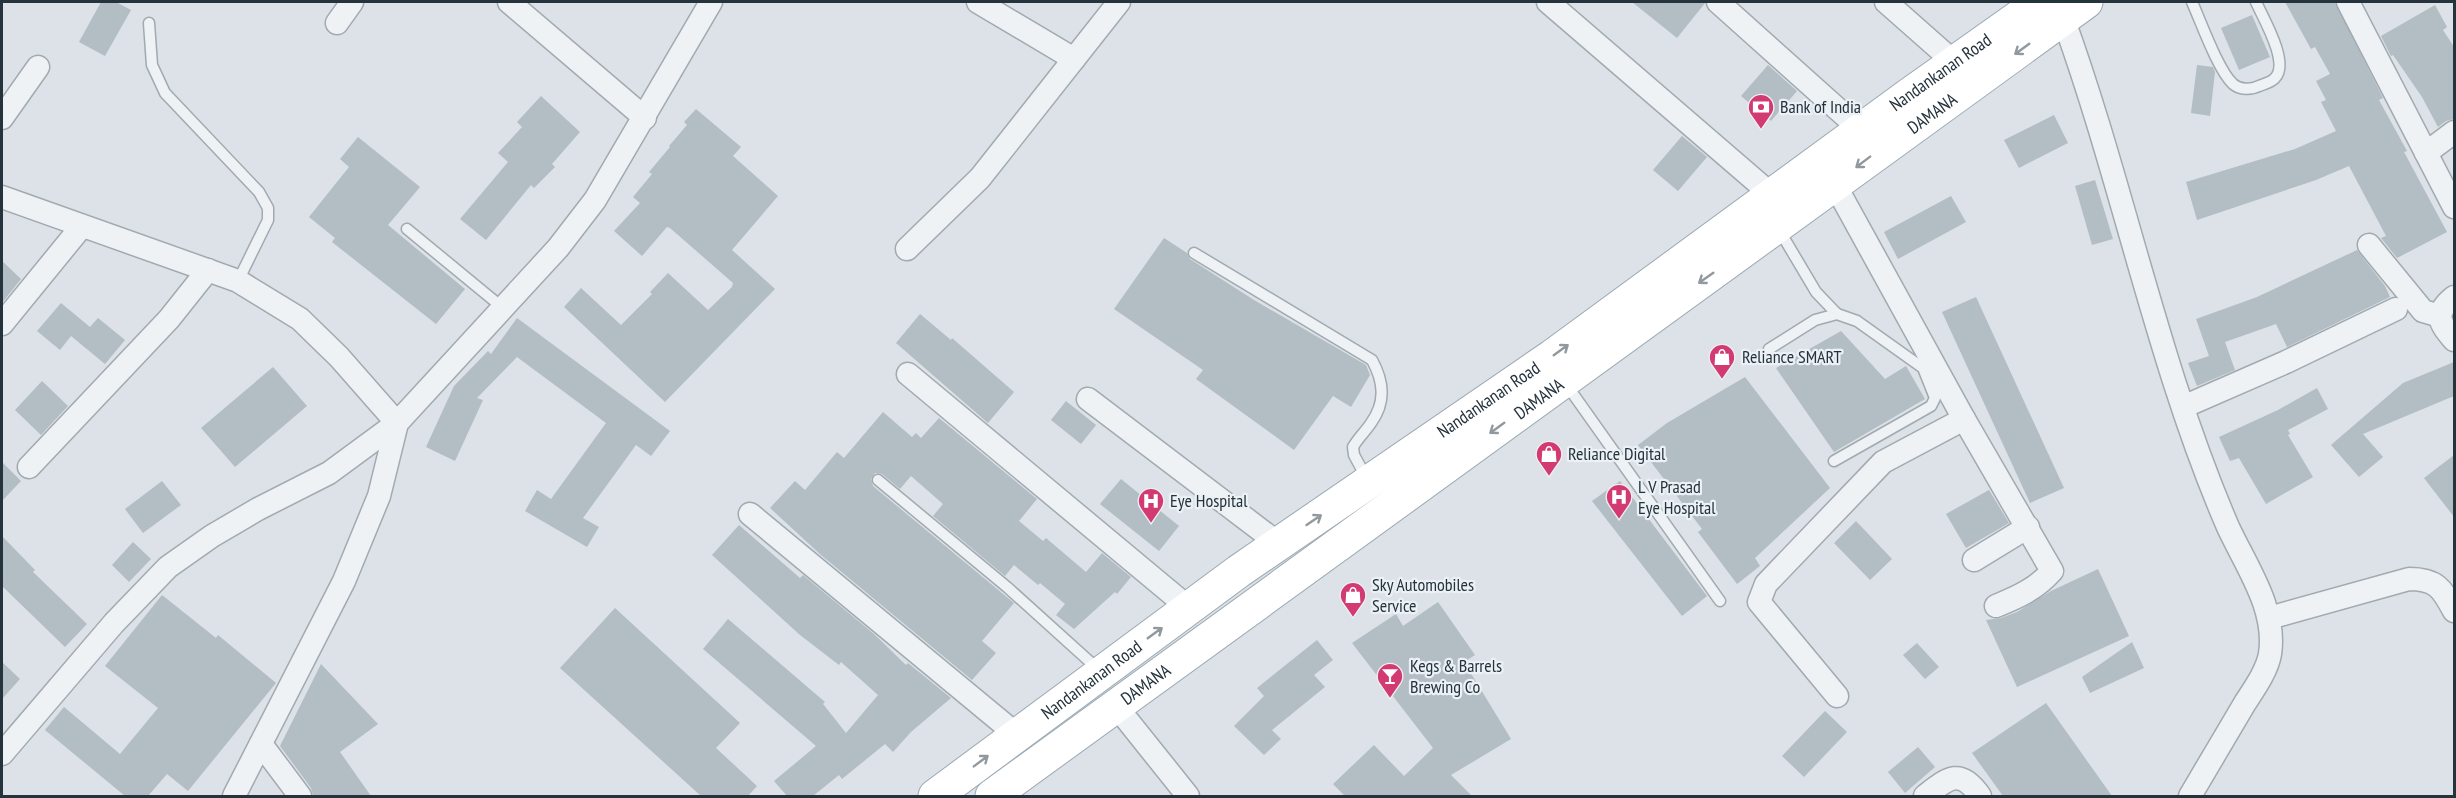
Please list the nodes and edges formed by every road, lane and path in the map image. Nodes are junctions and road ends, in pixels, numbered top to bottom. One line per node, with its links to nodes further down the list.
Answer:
1 (352, 2): 14 (street)
2 (509, 2): 19 (street)
3 (711, 2): 19 (street)
4 (978, 2): 15 (street)
5 (1119, 2): 15 (street)
6 (1548, 2): 26 (street)
7 (1718, 2): 20 (street)
8 (1886, 2): 16 (street)
9 (2192, 2): 10 (lane)
10 (2256, 2)
11 (2348, 2): 22 (street)
12 (2063, 7): 16 (main road, Nandankanan Road); 23 (main road, DAMANA, one-way to 23); 45 (street)
13 (149, 23): 33 (lane)
14 (337, 23)
15 (1074, 59): 30 (street)
16 (1954, 62): 20 (main road, Nandankanan Road)
17 (38, 67): 18 (street)
18 (2, 118)
19 (645, 118): 35 (street)
20 (1860, 130): 26 (main road, Nandankanan Road)
21 (2454, 132): 22 (street)
22 (2426, 153): 25 (street)
23 (1834, 183): 26 (main road, DAMANA); 46 (street)
24 (2, 197): 27 (street)
25 (2454, 207)
26 (1774, 210): 37 (lane); 43 (main road, DAMANA, one-way to 43); 51 (main road, Nandankanan Road, one-way to 26)
27 (82, 226): 32 (street); 39 (street)
28 (407, 229): 35 (lane)
29 (2369, 245): 38 (street)
30 (907, 249)
31 (1194, 253): 51 (lane)
32 (208, 270): 33 (street); 49 (street)
33 (238, 281): 47 (street)
34 (2454, 297): 38 (street)
35 (503, 308): 47 (street)
36 (2396, 309): 45 (street)
37 (1837, 314): 41 (lane); 48 (lane)
38 (2440, 316): 40 (street)
39 (2, 324)
40 (2454, 340)
41 (1769, 349)
42 (908, 374): 58 (street)
43 (1563, 380): 56 (lane); 63 (main road, DAMANA, one-way to 63)
44 (1088, 399): 54 (street)
45 (2183, 407): 60 (street)
46 (1964, 419): 53 (street); 62 (street)
47 (397, 423): 65 (street); 66 (street)
48 (1834, 461)
49 (29, 466)
50 (878, 480): 61 (lane)
51 (1369, 482): 54 (main road, Nandankanan Road, one-way to 51)
52 (750, 514): 64 (street)
53 (2028, 527): 55 (street); 57 (street)
54 (1279, 544): 58 (main road, Nandankanan Road)
55 (1974, 560)
56 (1720, 601)
57 (1996, 606)
58 (1189, 608): 61 (main road, Nandankanan Road, one-way to 58)
59 (2454, 611): 60 (street)
60 (2269, 618): 74 (street)
61 (1101, 673): 64 (main road, Nandankanan Road)
62 (1837, 696)
63 (1116, 706): 70 (main road, DAMANA); 71 (street)
64 (1017, 735): 69 (main road, Nandankanan Road, one-way to 64)
65 (261, 744): 67 (street); 68 (street)
66 (2, 754)
67 (234, 796)
68 (300, 796)
69 (935, 796)
70 (992, 796)
71 (1188, 796)
72 (1925, 796): 73 (street)
73 (1980, 796)
74 (2190, 796)

